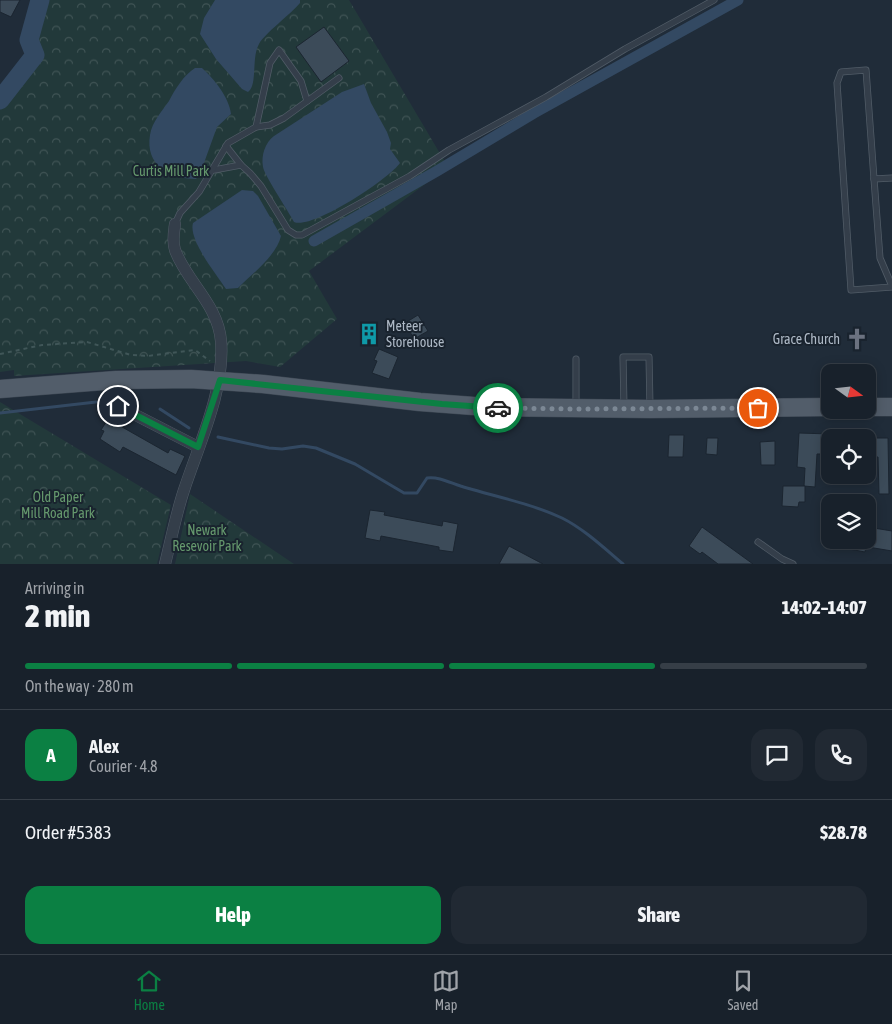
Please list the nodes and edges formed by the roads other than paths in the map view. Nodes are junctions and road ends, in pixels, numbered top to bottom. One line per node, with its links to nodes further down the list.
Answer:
1 (714, 0): 6 (lane)
2 (339, 78): 3 (lane)
3 (307, 102): 4 (lane); 4 (lane)
4 (256, 127): 5 (lane)
5 (226, 146): 6 (lane); 7 (lane)
6 (241, 165): 7 (lane)
7 (214, 170): 10 (lane)
8 (892, 178): 9 (lane)
9 (874, 180): 11 (lane); 11 (lane)
10 (175, 224): 13 (street)
11 (892, 286)
12 (576, 359): 19 (lane)
13 (220, 380): 14 (main road); 19 (main road); 22 (street)
14 (0, 389)
15 (118, 406): 22 (street)
16 (892, 406): 18 (main road)
17 (821, 407): 21 (main road)
18 (876, 407)
19 (576, 409): 20 (main road)
20 (624, 409): 21 (main road); 21 (lane)
21 (650, 409)
22 (198, 447): 24 (street)
23 (758, 542): 25 (lane)
24 (165, 564)
25 (793, 564)

